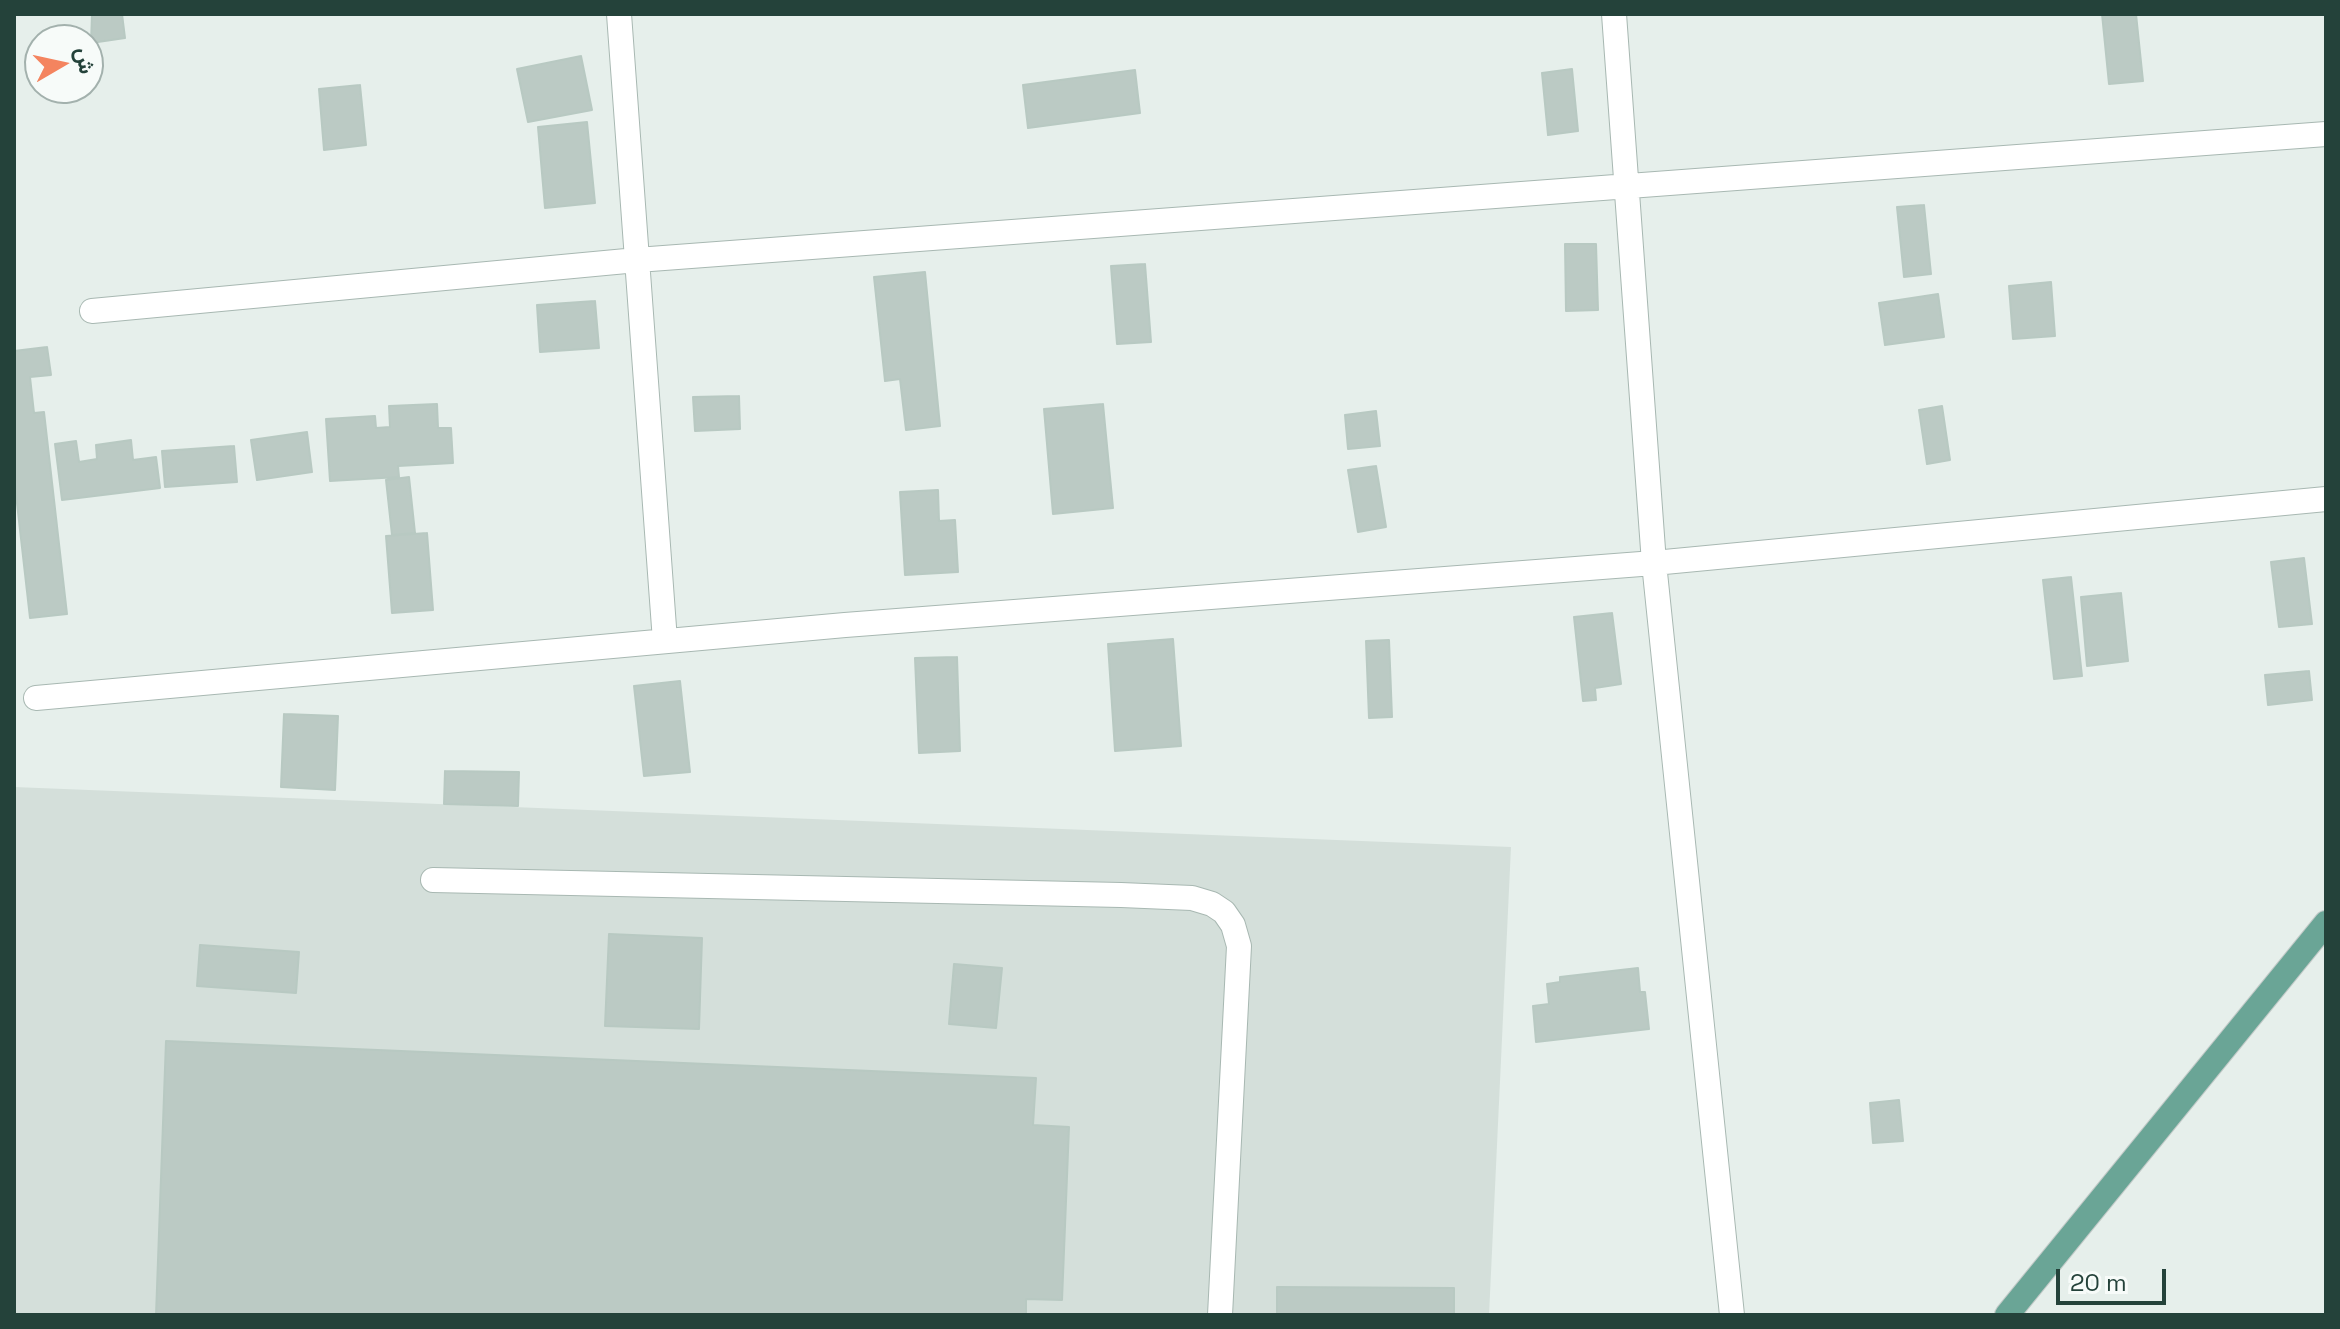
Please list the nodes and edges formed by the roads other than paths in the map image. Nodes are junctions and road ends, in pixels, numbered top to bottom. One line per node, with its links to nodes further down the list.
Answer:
1 (619, 14): 5 (street)
2 (1614, 14): 4 (street)
3 (2326, 134): 4 (street)
4 (1626, 187): 5 (street); 8 (street)
5 (637, 260): 6 (street); 9 (street)
6 (92, 311)
7 (2326, 499): 8 (street)
8 (1654, 563): 9 (street); 14 (street)
9 (665, 641): 10 (street)
10 (36, 698)
11 (433, 880): 13 (street)
12 (2326, 923): 15 (main road)
13 (1220, 1315)
14 (1732, 1315)
15 (2007, 1315)

